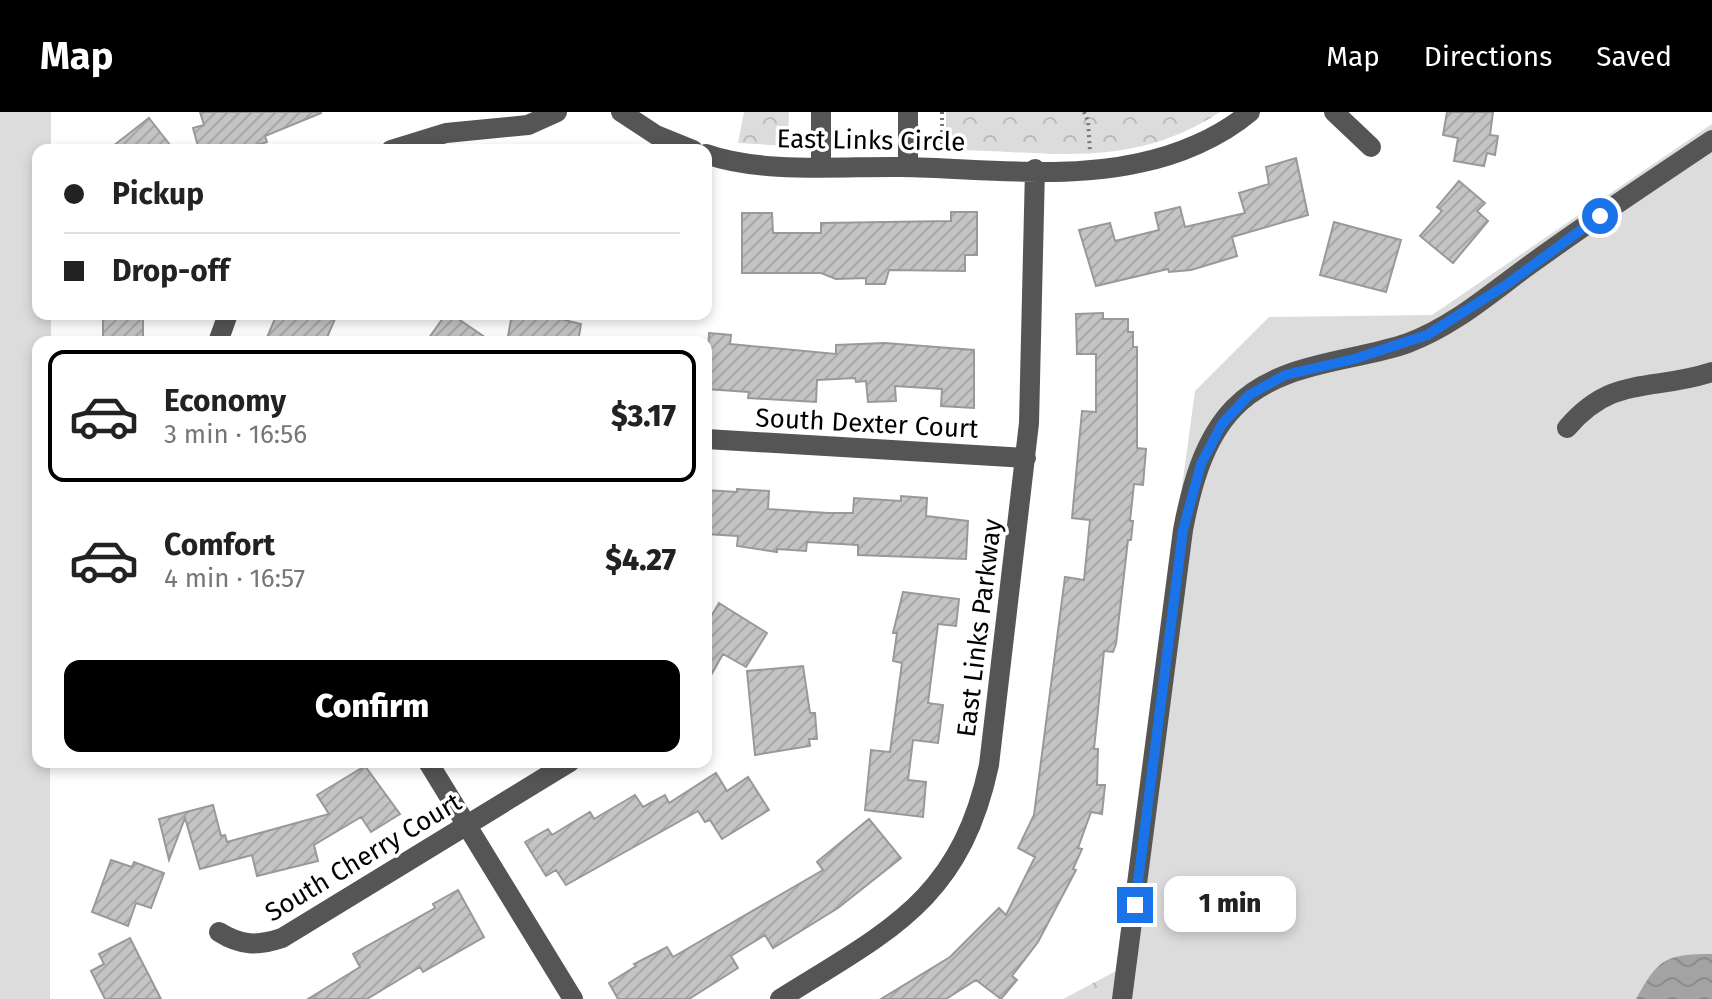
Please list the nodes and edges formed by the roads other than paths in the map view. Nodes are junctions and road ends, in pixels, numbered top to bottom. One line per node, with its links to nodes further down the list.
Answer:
1 (557, 112): 8 (street)
2 (621, 112): 9 (street)
3 (821, 112): 12 (street)
4 (908, 112): 13 (street)
5 (1250, 112): 14 (street, East Links Circle)
6 (1334, 112): 10 (street)
7 (1712, 140): 25 (street)
8 (410, 144)
9 (678, 144)
10 (1371, 147)
11 (712, 155): 12 (street, East Links Circle)
12 (821, 166): 13 (street, East Links Circle)
13 (908, 167): 14 (street, East Links Circle)
14 (1035, 169): 18 (street, East Links Parkway)
15 (1712, 372): 16 (street)
16 (1567, 428)
17 (712, 439): 18 (street, South Dexter Court)
18 (1026, 458): 24 (street, East Links Parkway)
19 (432, 768): 21 (street)
20 (560, 768): 21 (street, South Cherry Court)
21 (467, 826): 22 (street, South Cherry Court); 23 (street)
22 (219, 932)
23 (573, 999)
24 (780, 999)
25 (1122, 999)

